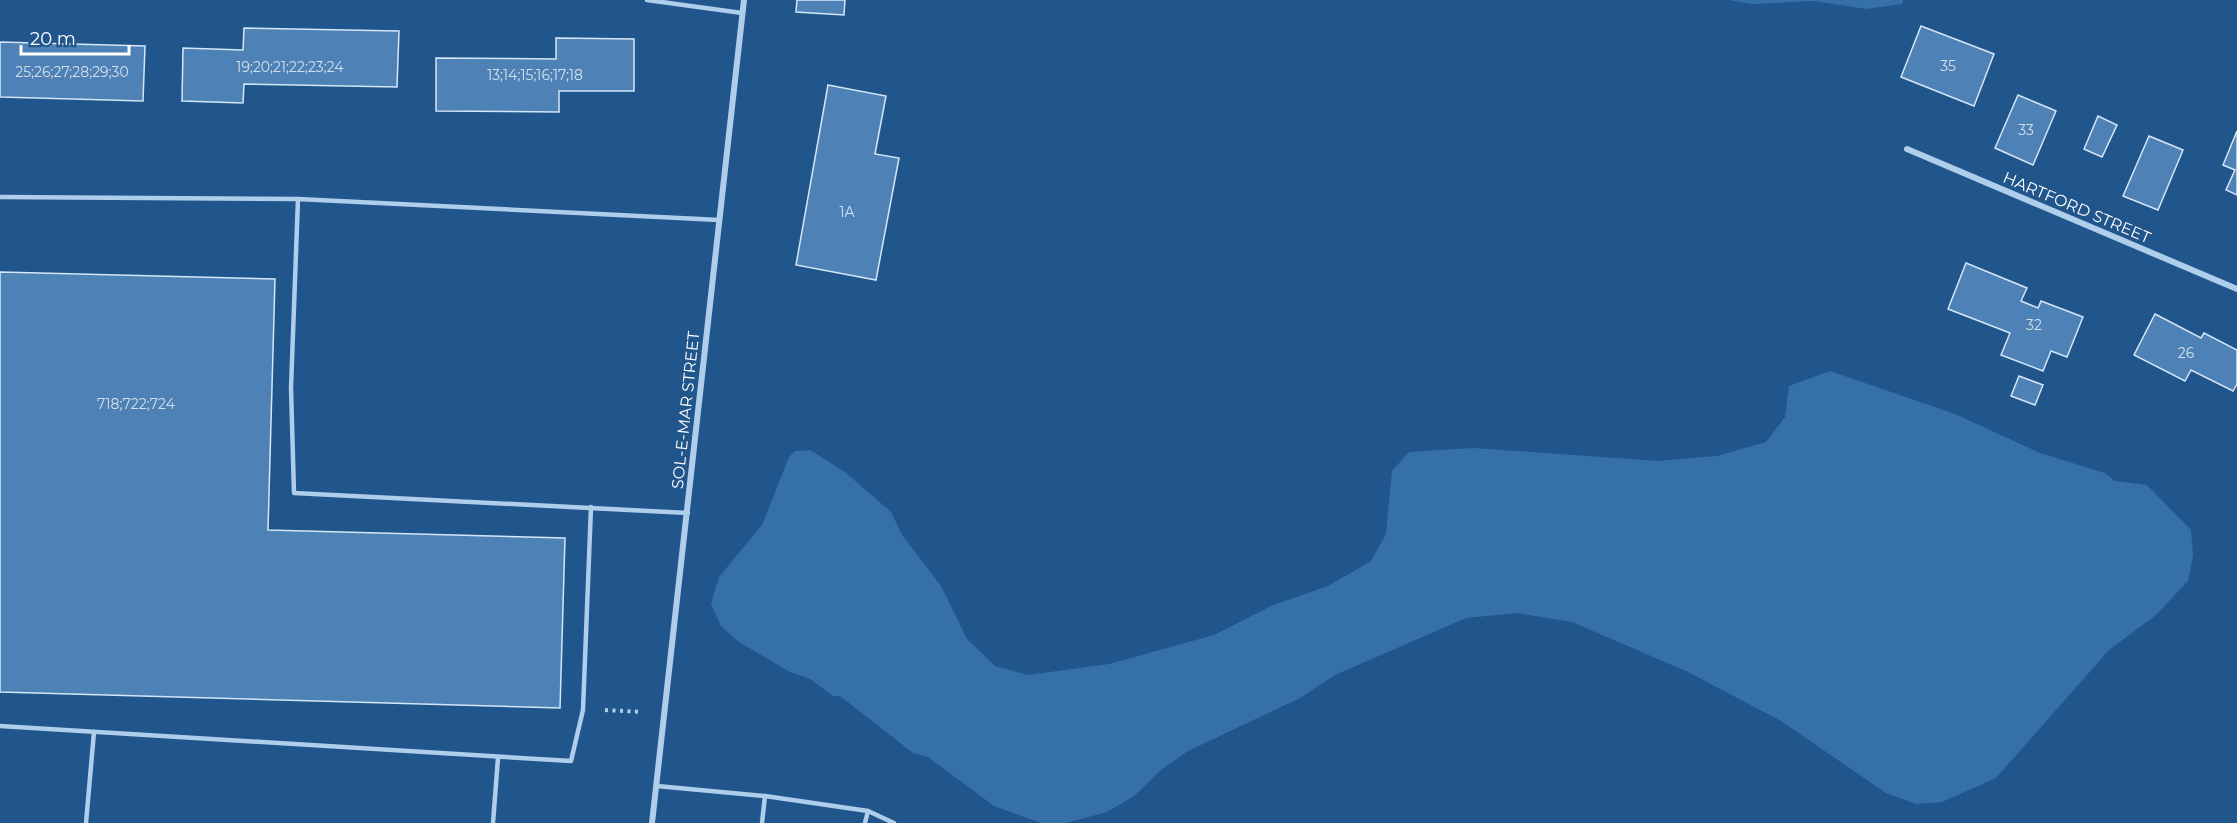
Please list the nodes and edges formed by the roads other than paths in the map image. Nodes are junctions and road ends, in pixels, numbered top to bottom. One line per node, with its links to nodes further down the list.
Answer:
1 (647, 0): 3 (lane)
2 (744, 0): 3 (street, SOL-E-MAR STREET)
3 (742, 13): 7 (street, SOL-E-MAR STREET)
4 (1907, 149): 8 (street, HARTFORD STREET)
5 (0, 197): 6 (lane)
6 (298, 199): 7 (lane); 9 (lane)
7 (719, 220): 10 (street, SOL-E-MAR STREET)
8 (2237, 290)
9 (591, 507): 10 (lane); 13 (lane)
10 (688, 513): 14 (street, SOL-E-MAR STREET)
11 (0, 726): 12 (lane)
12 (94, 732): 13 (lane); 17 (lane)
13 (498, 758): 18 (lane)
14 (657, 786): 15 (lane); 19 (street, SOL-E-MAR STREET)
15 (765, 796): 16 (lane); 20 (lane)
16 (867, 811): 21 (lane); 22 (lane)
17 (86, 823)
18 (493, 823)
19 (652, 823)
20 (762, 823)
21 (866, 823)
22 (894, 823)

